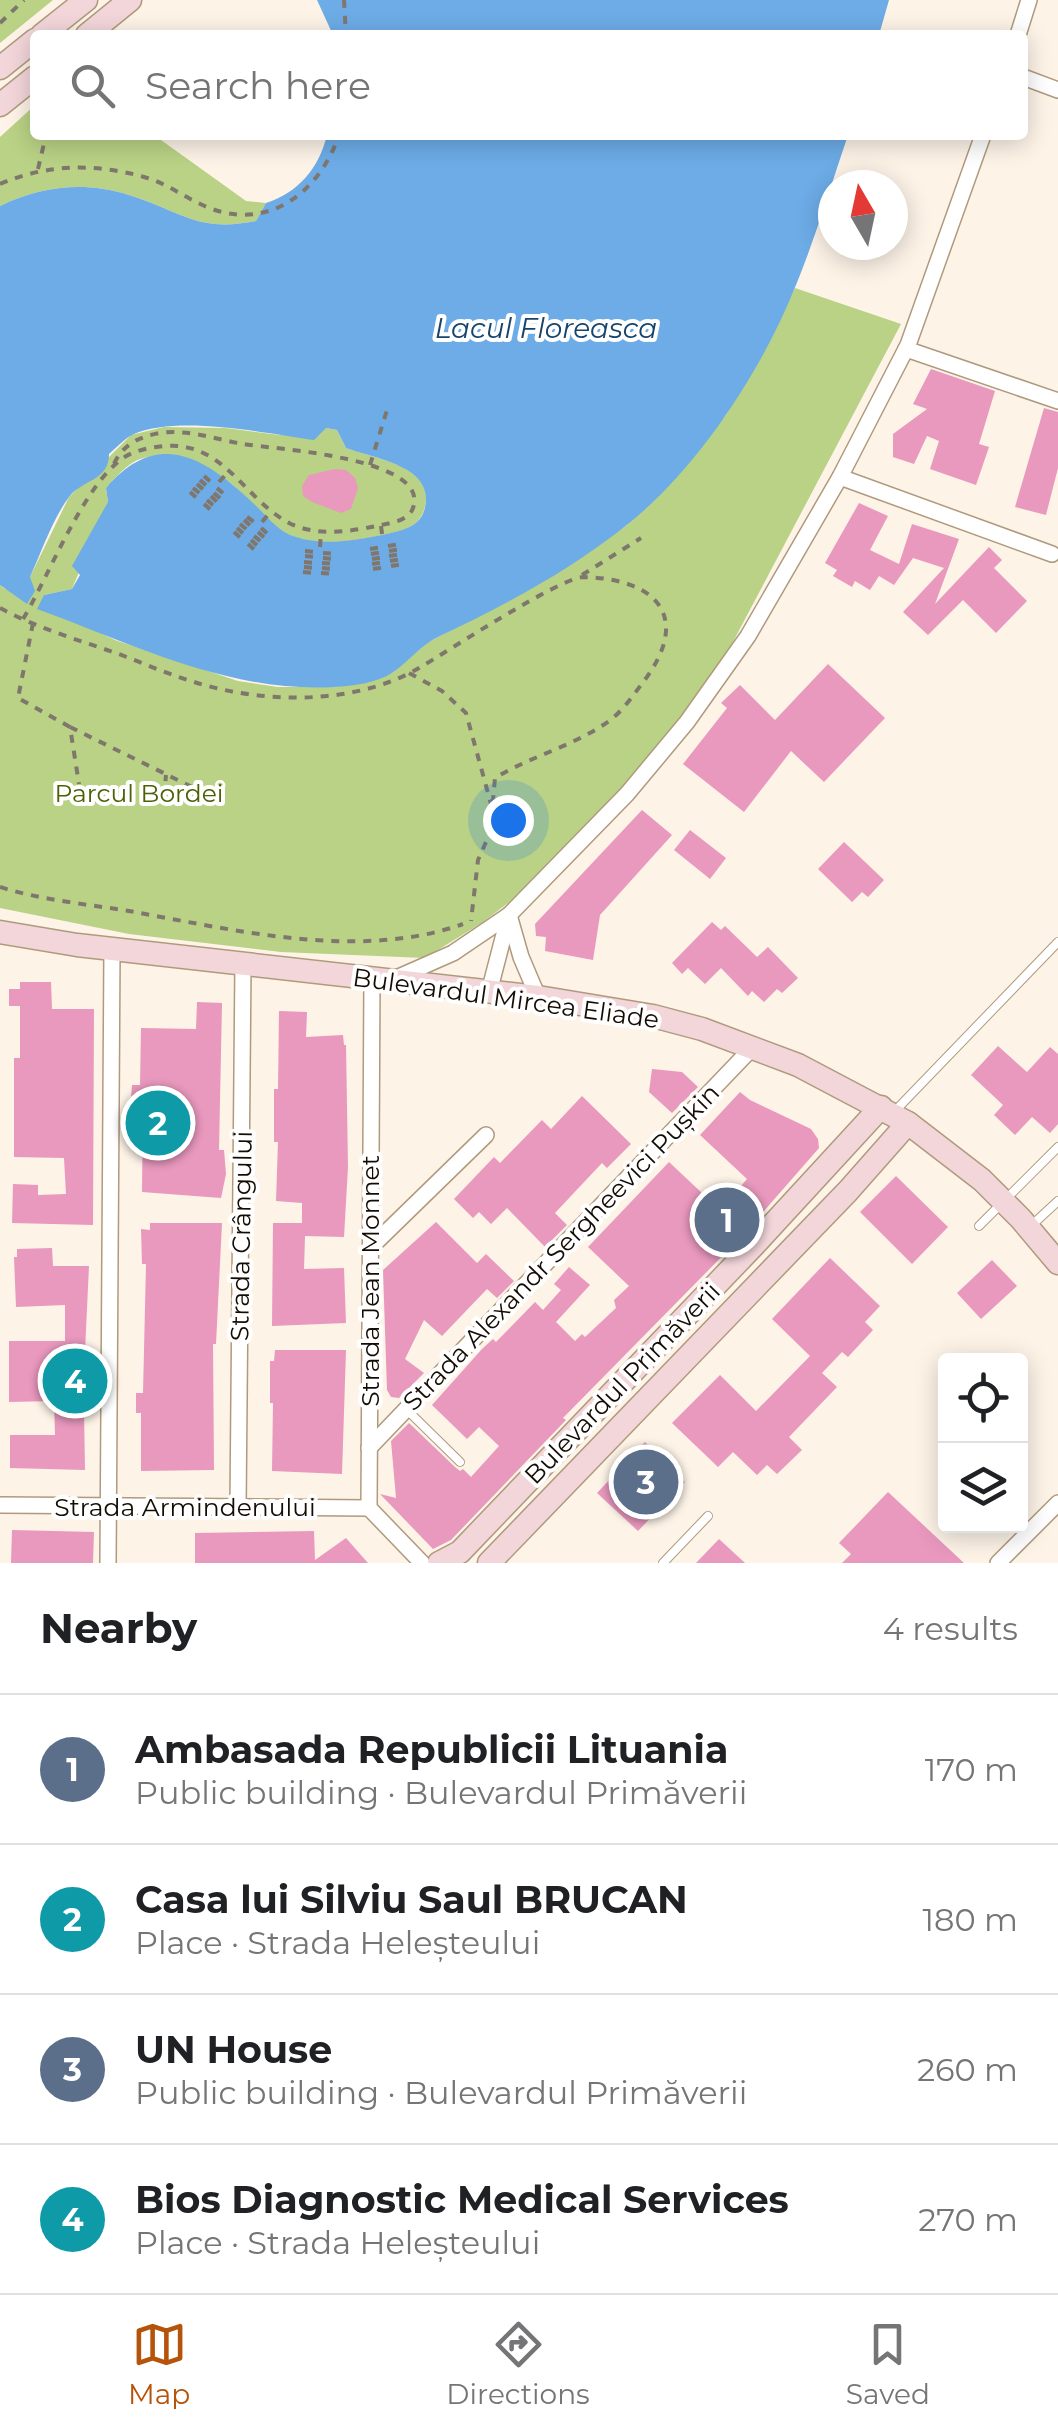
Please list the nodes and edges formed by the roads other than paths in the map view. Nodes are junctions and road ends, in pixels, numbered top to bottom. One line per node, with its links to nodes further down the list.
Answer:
1 (86, 0): 4 (street)
2 (130, 0): 5 (street)
3 (1029, 0): 6 (street)
4 (48, 30)
5 (93, 30)
6 (1020, 30)
7 (30, 44): 8 (street)
8 (0, 68)
9 (1028, 80): 11 (street)
10 (30, 81): 12 (street)
11 (1058, 90)
12 (0, 105)
13 (982, 140): 14 (street)
14 (906, 349): 15 (street); 16 (street)
15 (1058, 400)
16 (840, 478): 17 (street); 18 (street)
17 (1052, 554)
18 (510, 915): 23 (street); 24 (street); 25 (street)
19 (0, 932): 21 (street, Bulevardul Mircea Eliade)
20 (1058, 942): 27 (lane)
21 (112, 949): 22 (street, Bulevardul Mircea Eliade); 45 (street)
22 (243, 964): 23 (street, Bulevardul Mircea Eliade); 46 (street, Strada Crângului)
23 (381, 979): 24 (street, Bulevardul Mircea Eliade); 35 (street, Strada Jean Monnet)
24 (488, 992): 25 (street, Bulevardul Mircea Eliade)
25 (538, 997): 26 (street, Bulevardul Mircea Eliade)
26 (753, 1047): 27 (street, Bulevardul Mircea Eliade); 38 (street, Strada Alexandr Sergheevici Pușkin)
27 (893, 1115): 31 (street, Bulevardul Mircea Eliade); 34 (street, Bulevardul Primăverii); 37 (street, Bulevardul Primăverii)
28 (486, 1136): 35 (street)
29 (1058, 1147): 31 (lane)
30 (1058, 1201): 33 (lane)
31 (1004, 1202): 32 (lane); 33 (street, Bulevardul Mircea Eliade)
32 (980, 1226)
33 (1029, 1228): 36 (street, Bulevardul Mircea Eliade)
34 (754, 1245): 37 (lane); 39 (street, Bulevardul Primăverii)
35 (370, 1248): 41 (street, Strada Jean Monnet)
36 (1058, 1263)
37 (776, 1264): 40 (street, Bulevardul Primăverii)
38 (406, 1409): 41 (street, Strada Alexandr Sergheevici Pușkin); 42 (lane)
39 (584, 1424): 40 (lane); 52 (street, Bulevardul Primăverii)
40 (603, 1442): 53 (street, Bulevardul Primăverii)
41 (369, 1448): 47 (street, Strada Jean Monnet)
42 (460, 1462)
43 (1058, 1503): 49 (street)
44 (0, 1506): 45 (street, Strada Armindenului)
45 (108, 1506): 46 (street, Strada Armindenului); 50 (street)
46 (238, 1507): 47 (street, Strada Armindenului)
47 (369, 1508): 51 (street)
48 (708, 1516): 54 (lane)
49 (1001, 1562)
50 (108, 1563)
51 (422, 1563)
52 (438, 1563)
53 (489, 1563)
54 (663, 1563)

